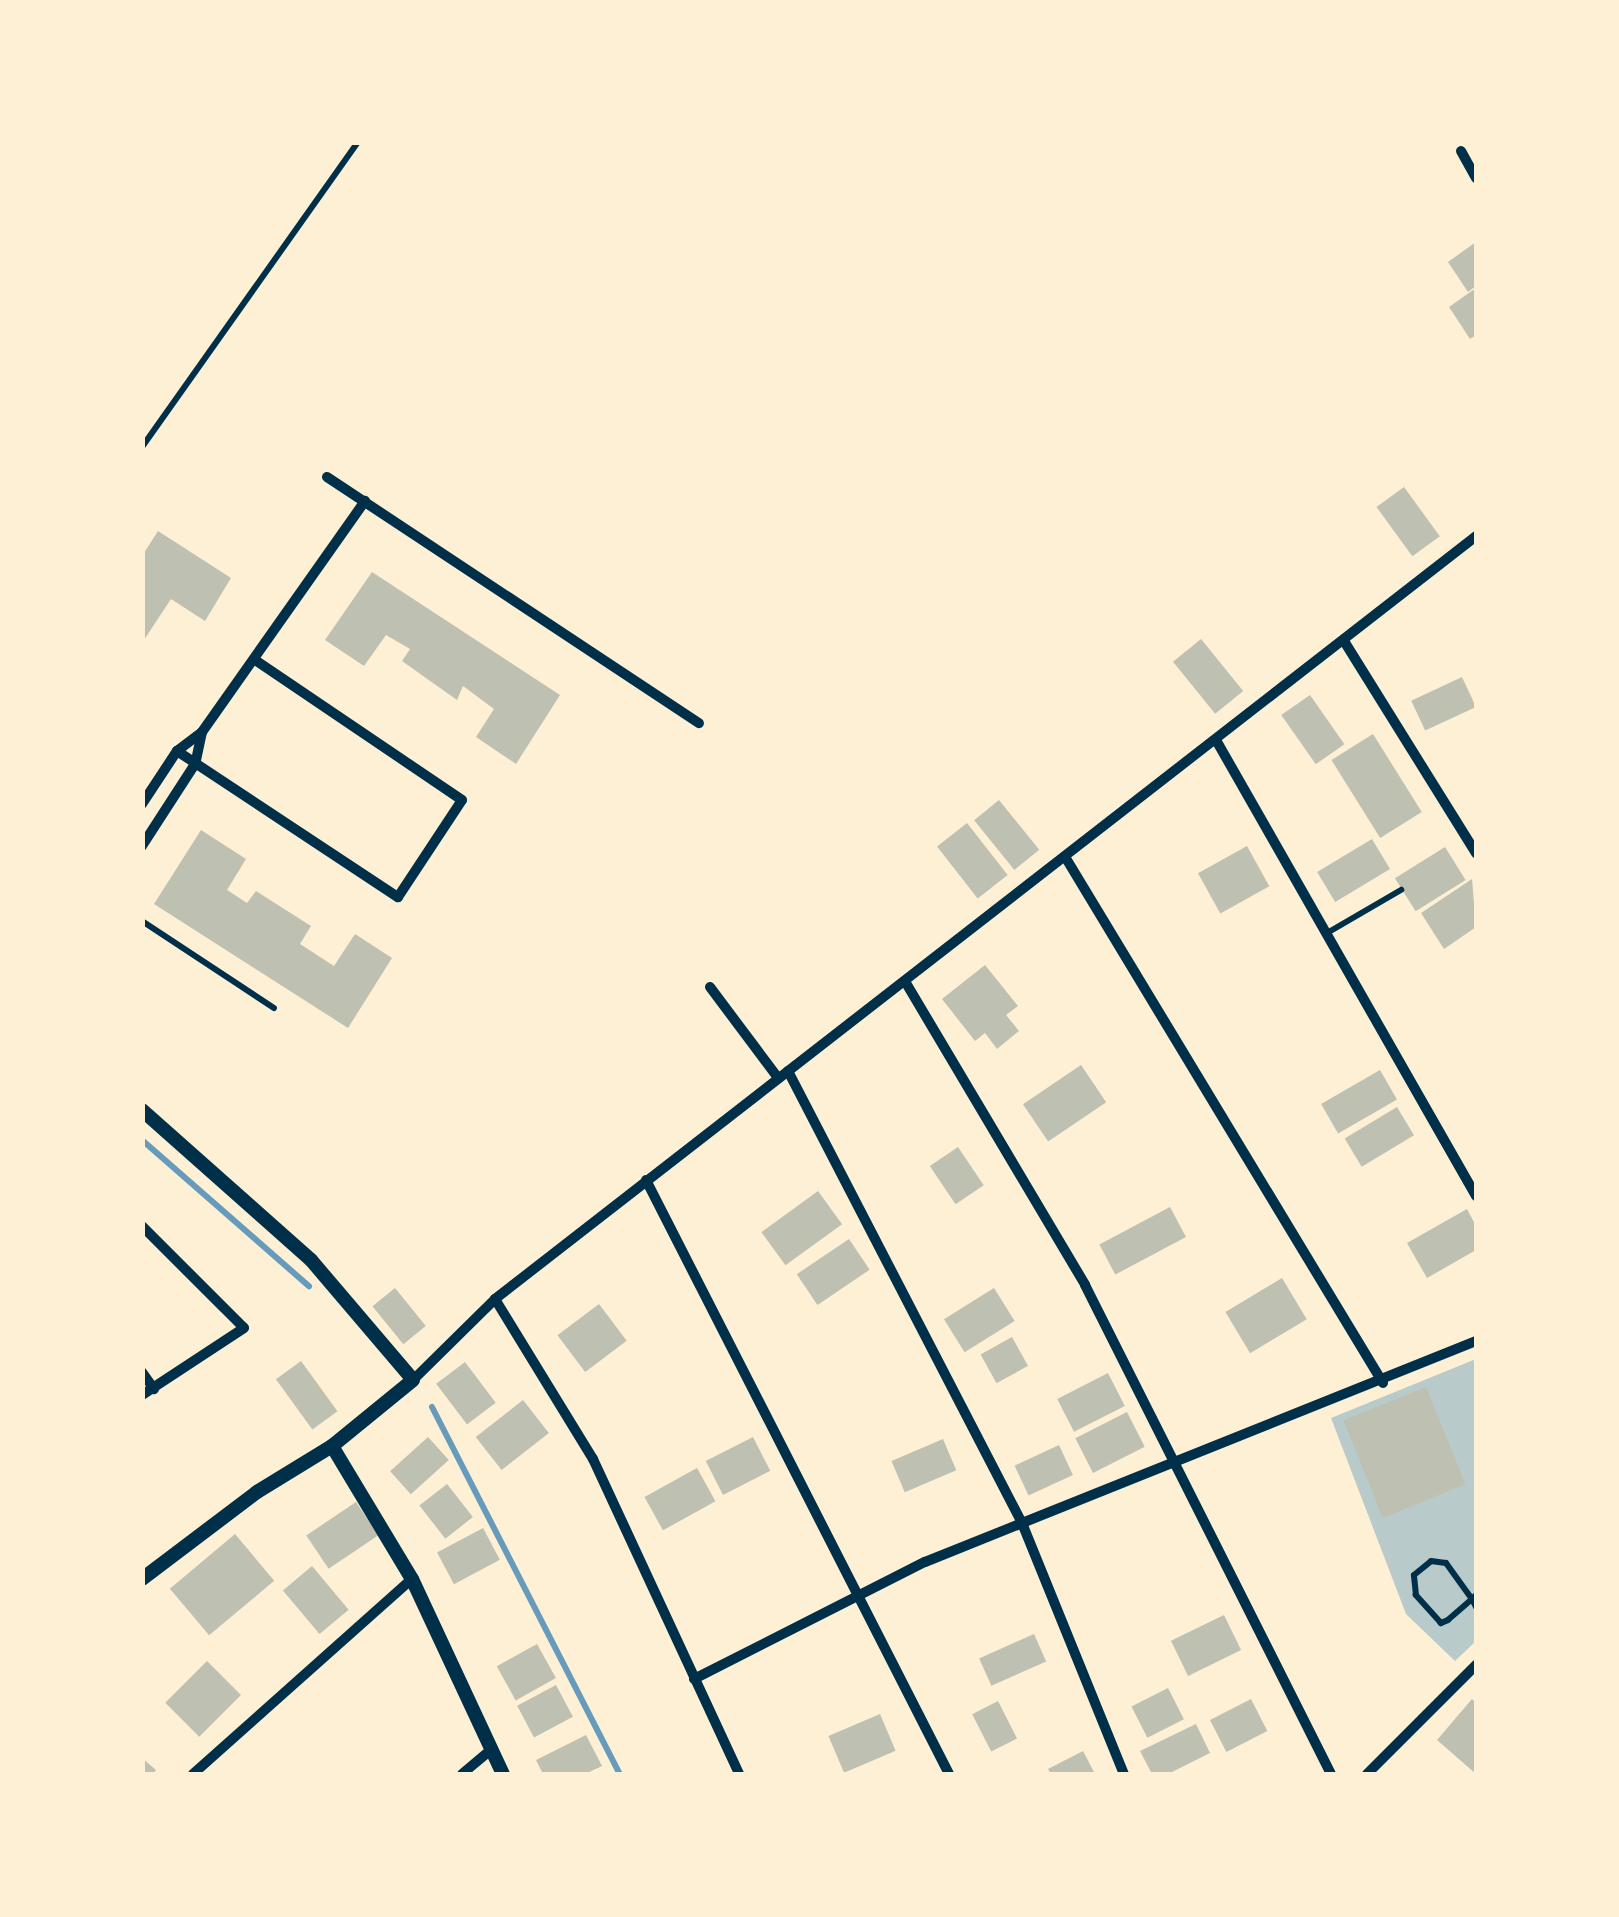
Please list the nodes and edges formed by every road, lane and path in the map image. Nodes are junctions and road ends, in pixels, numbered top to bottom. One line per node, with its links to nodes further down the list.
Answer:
1 (358, 142): 4 (lane)
2 (1460, 151): 3 (street)
3 (1476, 178)
4 (142, 447)
5 (327, 477): 6 (street)
6 (365, 502): 9 (street); 10 (street)
7 (1476, 536): 8 (street)
8 (1344, 641): 12 (street); 17 (street)
9 (254, 660): 11 (street); 14 (street)
10 (699, 722)
11 (202, 732): 13 (street); 14 (street)
12 (1216, 740): 18 (street); 21 (street)
13 (177, 752): 14 (street); 15 (street)
14 (195, 764): 16 (street)
15 (142, 804)
16 (142, 846)
17 (1476, 852)
18 (1067, 860): 22 (street); 34 (street)
19 (1401, 890): 21 (lane)
20 (142, 920): 24 (lane)
21 (1326, 933): 28 (street)
22 (906, 983): 25 (street); 38 (street)
23 (710, 987): 25 (street)
24 (274, 1008)
25 (783, 1075): 27 (street); 39 (street)
26 (142, 1110): 33 (street)
27 (646, 1180): 30 (street); 42 (street)
28 (1476, 1196)
29 (142, 1226): 35 (street)
30 (495, 1299): 33 (street); 45 (street)
31 (1476, 1341): 34 (street)
32 (142, 1372): 35 (street)
33 (412, 1380): 37 (street)
34 (1383, 1383): 38 (street)
35 (154, 1389): 36 (street)
36 (142, 1396)
37 (332, 1446): 40 (street); 41 (street)
38 (1176, 1462): 39 (street); 53 (street)
39 (1022, 1523): 42 (street); 52 (street)
40 (142, 1579)
41 (412, 1579): 46 (street); 47 (street)
42 (862, 1595): 45 (street); 51 (street)
43 (1475, 1600): 43 (lane)
44 (1476, 1665): 54 (street)
45 (694, 1680): 50 (street)
46 (490, 1750): 48 (street); 49 (street)
47 (193, 1774)
48 (462, 1774)
49 (503, 1774)
50 (739, 1774)
51 (948, 1774)
52 (1124, 1774)
53 (1331, 1774)
54 (1367, 1774)

